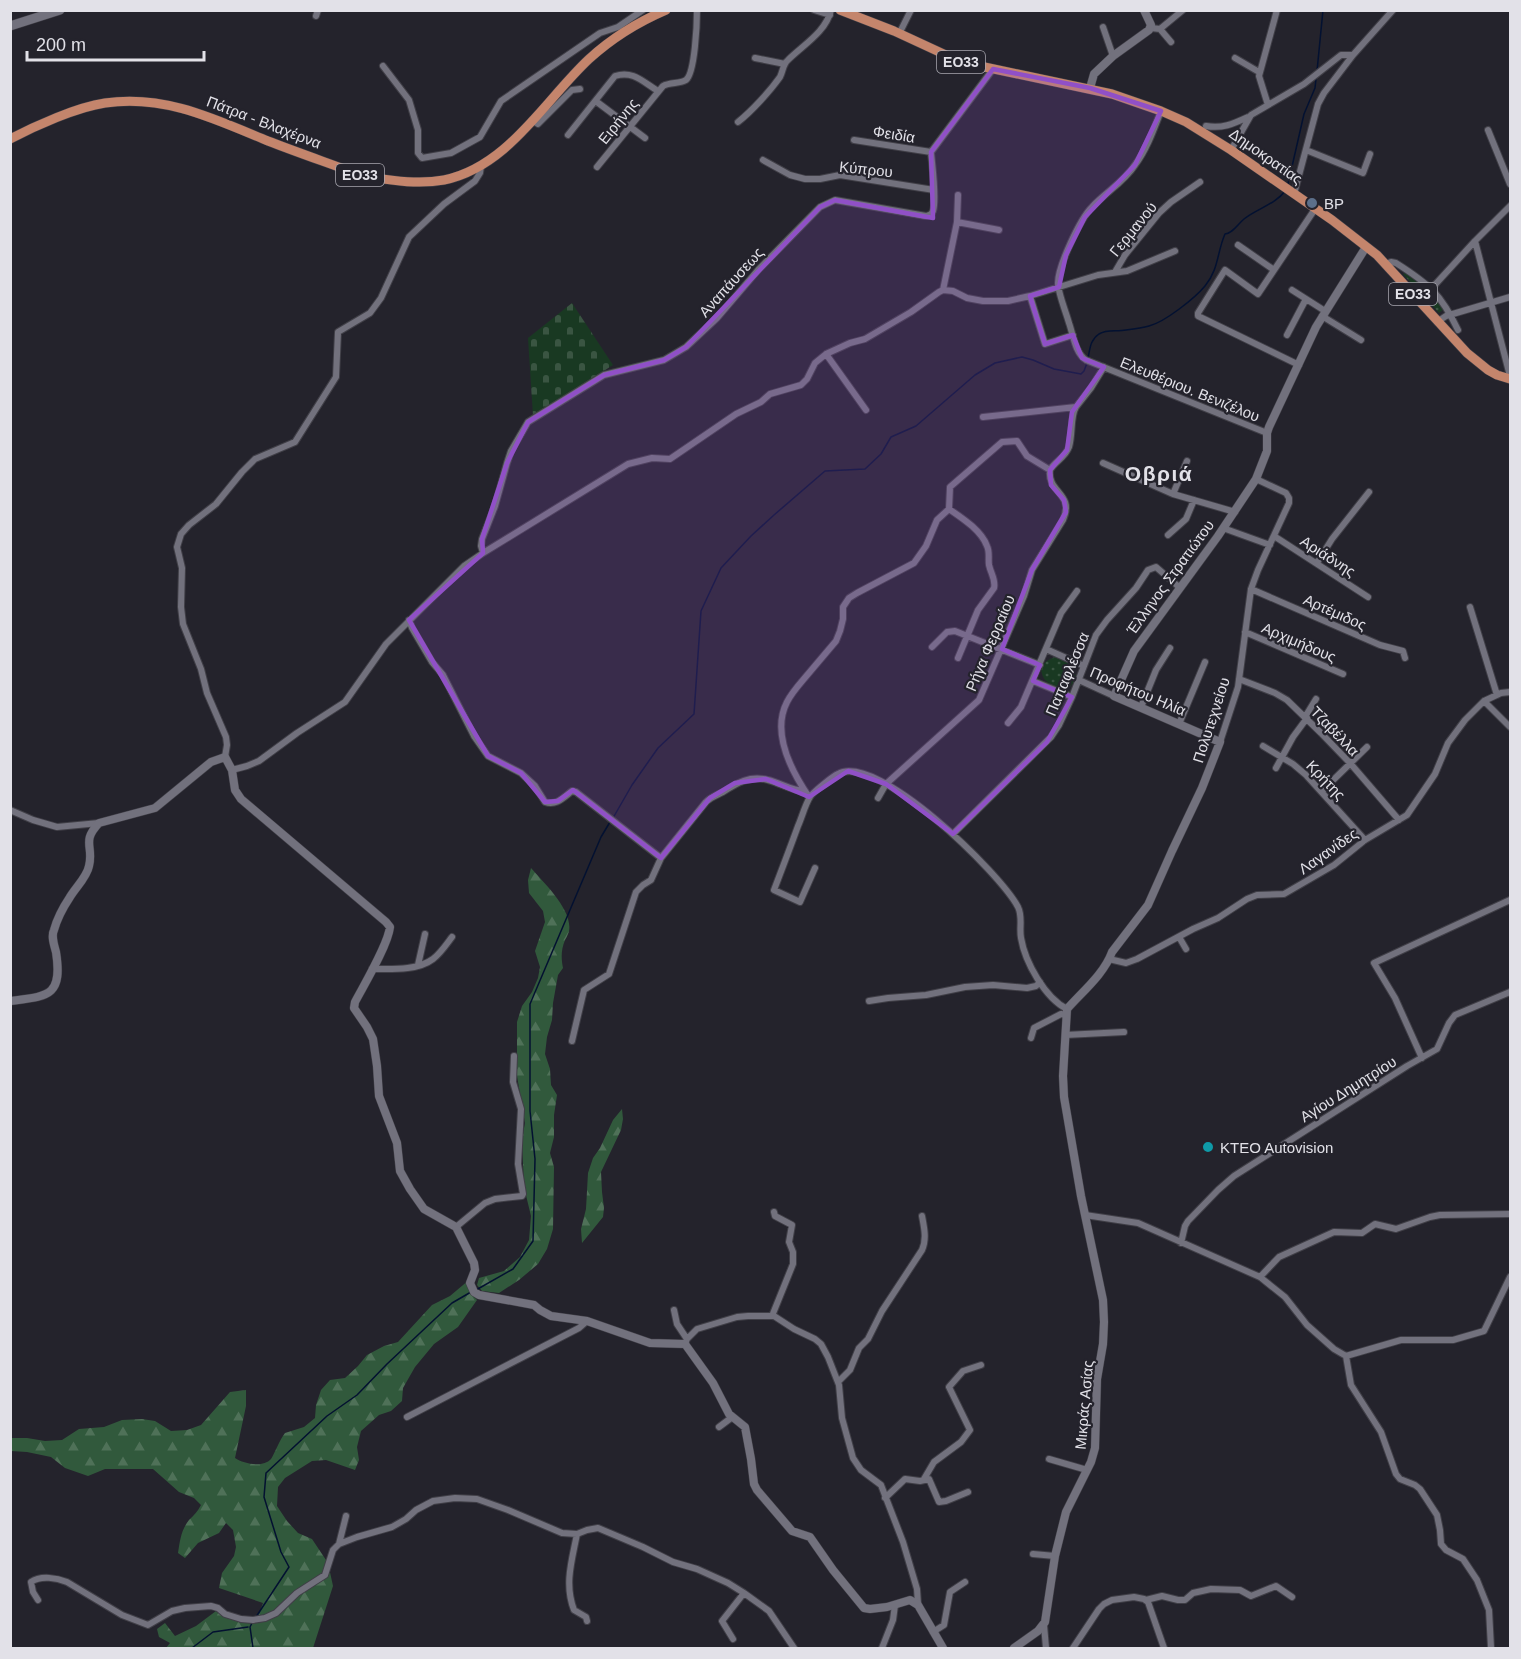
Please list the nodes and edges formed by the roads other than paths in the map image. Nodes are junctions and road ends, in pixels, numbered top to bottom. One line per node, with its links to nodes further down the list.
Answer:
1 (60, 10): 13 (main road)
2 (643, 10): 24 (street)
3 (697, 10): 29 (street)
4 (814, 10): 12 (street)
5 (840, 10): 17 (main road, ΕΟ33)
6 (911, 10): 17 (street)
7 (1144, 10): 15 (street)
8 (1183, 10): 16 (street)
9 (1394, 10): 19 (street)
10 (660, 12): 34 (main road, Πάτρα - Βλαχέρνα / ΕΟ33)
11 (1275, 12): 26 (street)
12 (831, 13): 23 (street)
13 (10, 26)
14 (1103, 27): 20 (street)
15 (1151, 28): 16 (street); 20 (street)
16 (1160, 29): 18 (street)
17 (899, 34): 25 (main road, ΕΟ33)
18 (1171, 42)
19 (1353, 55): 31 (street); 44 (street)
20 (1113, 57): 27 (street)
21 (755, 58): 23 (street)
22 (1236, 58): 26 (street)
23 (785, 64): 35 (street)
24 (383, 66)
25 (993, 69): 27 (main road, ΕΟ33); 45 (street)
26 (1259, 72): 31 (street)
27 (1090, 88): 32 (main road, Δημοκρατίας / ΕΟ33)
28 (580, 89): 34 (street)
29 (658, 91): 30 (street); 36 (street, Ειρήνης)
30 (597, 102): 36 (street); 39 (street)
31 (1268, 105): 33 (street)
32 (1161, 111): 43 (main road, Δημοκρατίας / ΕΟ33); 66 (street)
33 (1251, 115): 37 (street); 43 (street)
34 (532, 120): 48 (main road, Πάτρα - Βλαχέρνα / ΕΟ33)
35 (738, 122)
36 (629, 126): 40 (street); 49 (street, Ειρήνης)
37 (1206, 126)
38 (1488, 130): 51 (street)
39 (568, 135)
40 (645, 138)
41 (10, 139): 48 (main road, Πάτρα - Βλαχέρνα / ΕΟ33)
42 (854, 140): 45 (street, Φειδία)
43 (1231, 150): 53 (main road, Δημοκρατίας / ΕΟ33)
44 (1306, 150): 46 (street); 53 (street)
45 (932, 152): 52 (street, Αναπάυσεως)
46 (1370, 154)
47 (763, 160): 52 (street, Κύπρου)
48 (481, 166): 139 (street)
49 (597, 167)
50 (1200, 182): 65 (street, Γερμανού)
51 (1510, 184)
52 (934, 190): 102 (street, Αναπάυσεως)
53 (1289, 190): 56 (main road, Δημοκρατίας / ΕΟ33)
54 (958, 195): 57 (street)
55 (1510, 206): 59 (street)
56 (1316, 209): 61 (main road, Δημοκρατίας / ΕΟ33); 64 (street)
57 (957, 222): 58 (street); 68 (street)
58 (999, 230)
59 (1475, 241): 67 (street); 73 (street)
60 (1238, 246): 64 (street)
61 (1366, 247): 63 (main road, Δημοκρατίας / ΕΟ33); 74 (street)
62 (1175, 252): 65 (street)
63 (1386, 264): 67 (street); 76 (main road, Δημοκρατίας / ΕΟ33)
64 (1274, 270): 82 (street)
65 (1115, 272): 66 (street)
66 (1059, 287): 70 (street); 78 (street)
67 (1432, 288): 75 (street)
68 (943, 290): 70 (street); 81 (street)
69 (1292, 290): 72 (street)
70 (1030, 296): 78 (street)
71 (1510, 297): 73 (street)
72 (1306, 299): 74 (street); 79 (street)
73 (1491, 302): 75 (street); 84 (street)
74 (1324, 314): 80 (street); 82 (street)
75 (1451, 314): 76 (street); 77 (street)
76 (1437, 322): 84 (main road, Δημοκρατίας / ΕΟ33)
77 (1458, 330)
78 (1073, 335): 83 (street, Ελευθέριου. Βενιζέλου)
79 (1287, 335)
80 (1361, 339)
81 (826, 354): 86 (street); 102 (street)
82 (1299, 365): 88 (street)
83 (1104, 367): 85 (street); 88 (street, Ελευθέριου. Βενιζέλου)
84 (1510, 377)
85 (1076, 407): 87 (street); 91 (street)
86 (866, 410)
87 (983, 417)
88 (1267, 433): 92 (street)
89 (1186, 461): 94 (street)
90 (1103, 463): 94 (street)
91 (1050, 470): 96 (street); 114 (street, Ρήγα Φερραίου)
92 (1256, 479): 97 (street, Έλληνος Στρατιώτου); 100 (street, Πολυτεχνείου)
93 (1369, 492): 103 (street)
94 (1173, 494): 95 (street)
95 (1194, 500): 97 (street); 99 (street)
96 (949, 509): 111 (street); 146 (street)
97 (1235, 512): 98 (street, Έλληνος Στρατιώτου)
98 (1223, 528): 101 (street); 104 (street, Έλληνος Στρατιώτου)
99 (1168, 535)
100 (1274, 536): 101 (street, Πολυτεχνείου); 103 (street, Αριάδνης)
101 (1270, 545): 105 (street, Πολυτεχνείου)
102 (483, 553): 109 (street)
103 (1317, 563): 107 (street, Αριάδνης)
104 (1179, 588): 120 (street, Παπαφλέσσα); 127 (street, Έλληνος Στρατιώτου)
105 (1251, 589): 110 (street, Πολυτεχνείου); 117 (street, Αρτέμιδος)
106 (1077, 591): 115 (street)
107 (1368, 597)
108 (1470, 608): 126 (street)
109 (409, 620): 143 (street); 153 (street)
110 (1245, 632): 121 (street, Αρχιμήδους); 122 (street, Πολυτεχνείου)
111 (968, 636): 112 (street); 114 (street); 116 (street)
112 (932, 647)
113 (1170, 648): 131 (street)
114 (1002, 649): 119 (street); 144 (street, Ρήγα Φερραίου)
115 (1046, 649): 119 (street); 120 (street)
116 (958, 658)
117 (1405, 658)
118 (1205, 662): 134 (street)
119 (1040, 665): 124 (street)
120 (1084, 666): 123 (street, Παπαφλέσσα)
121 (1343, 674)
122 (1239, 679): 132 (street, Τζαβέλλα); 136 (street, Πολυτεχνείου)
123 (1079, 680): 127 (street, Προφήτου Ηλία); 128 (street, Παπαφλέσσα)
124 (1033, 681): 128 (street); 133 (street)
125 (1510, 692): 126 (street, Λαγανίδες)
126 (1497, 695): 130 (street, Λαγανίδες)
127 (1114, 696): 131 (street, Προφήτου Ηλία)
128 (1072, 697): 151 (street, Παπαφλέσσα)
129 (1316, 699): 132 (street)
130 (1484, 701): 135 (street); 149 (street, Λαγανίδες)
131 (1141, 707): 134 (street, Προφήτου Ηλία)
132 (1306, 717): 140 (street); 141 (street, Τζαβέλλα)
133 (1008, 723)
134 (1179, 724): 136 (street, Προφήτου Ηλία)
135 (1510, 727)
136 (1220, 742): 160 (street, Πολυτεχνείου)
137 (1263, 746): 140 (street, Κρήτης)
138 (1367, 747): 141 (street)
139 (225, 757): 143 (street); 150 (street)
140 (1282, 757): 142 (street); 145 (street, Κρήτης)
141 (1350, 763): 145 (street); 149 (street, Τζαβέλλα)
142 (1276, 768)
143 (232, 770): 162 (street)
144 (886, 784): 146 (street); 147 (street, Ρήγα Φερραίου); 151 (street)
145 (1322, 791): 152 (street, Κρήτης)
146 (807, 794): 153 (street); 154 (street)
147 (878, 798)
148 (10, 810): 150 (street)
149 (1399, 820): 152 (street, Λαγανίδες)
150 (99, 823): 165 (street)
151 (953, 834): 163 (street)
152 (1365, 840): 157 (street, Λαγανίδες)
153 (661, 858): 171 (street)
154 (815, 868)
155 (1510, 900): 173 (street)
156 (425, 934): 161 (street)
157 (1179, 937): 159 (street); 160 (street, Λαγανίδες)
158 (452, 938): 161 (street)
159 (1186, 949)
160 (1109, 959): 167 (street, Πολυτεχνείου)
161 (418, 965): 162 (street)
162 (372, 969): 178 (street)
163 (1040, 982): 166 (street); 167 (street)
164 (1510, 992): 173 (street, Αγίου Δημητρίου)
165 (10, 1001)
166 (869, 1001)
167 (1067, 1012): 169 (street); 170 (street)
168 (1124, 1032): 169 (street)
169 (1065, 1035): 176 (street)
170 (1031, 1038)
171 (572, 1041)
172 (514, 1056): 178 (street)
173 (1422, 1058): 179 (street, Αγίου Δημητρίου)
174 (774, 1212): 183 (street)
175 (1510, 1214): 180 (street)
176 (1085, 1215): 179 (street); 193 (street, Μικράς Ασίας)
177 (922, 1216): 188 (street)
178 (456, 1227): 184 (street)
179 (1181, 1243): 180 (street)
180 (1260, 1277): 186 (street)
181 (1510, 1277): 186 (street)
182 (674, 1310): 185 (street)
183 (772, 1316): 185 (street); 188 (street)
184 (587, 1321): 185 (street); 189 (street)
185 (686, 1341): 190 (street)
186 (1346, 1356): 220 (street)
187 (981, 1365): 194 (street)
188 (838, 1382): 196 (street)
189 (407, 1417)
190 (731, 1418): 191 (street); 208 (street)
191 (719, 1427)
192 (1049, 1459): 193 (street)
193 (1087, 1470): 201 (street, Μικράς Ασίας)
194 (924, 1479): 195 (street); 196 (street)
195 (968, 1492)
196 (885, 1498): 207 (street)
197 (346, 1516): 199 (street)
198 (578, 1534): 199 (street); 203 (street); 209 (street)
199 (339, 1544): 205 (street)
200 (1033, 1554): 201 (street)
201 (1055, 1556): 210 (street, Μικράς Ασίας)
202 (965, 1582): 211 (street)
203 (744, 1593): 212 (street); 213 (street)
204 (1292, 1597): 206 (street)
205 (38, 1600)
206 (1146, 1600): 218 (street); 219 (street)
207 (918, 1604): 208 (street); 211 (street)
208 (895, 1605): 214 (street)
209 (587, 1621)
210 (1044, 1625): 216 (street); 217 (street)
211 (933, 1632): 215 (street)
212 (733, 1639)
213 (795, 1648)
214 (882, 1648)
215 (943, 1648)
216 (1018, 1648)
217 (1046, 1648)
218 (1073, 1648)
219 (1164, 1648)
220 (1491, 1648)

